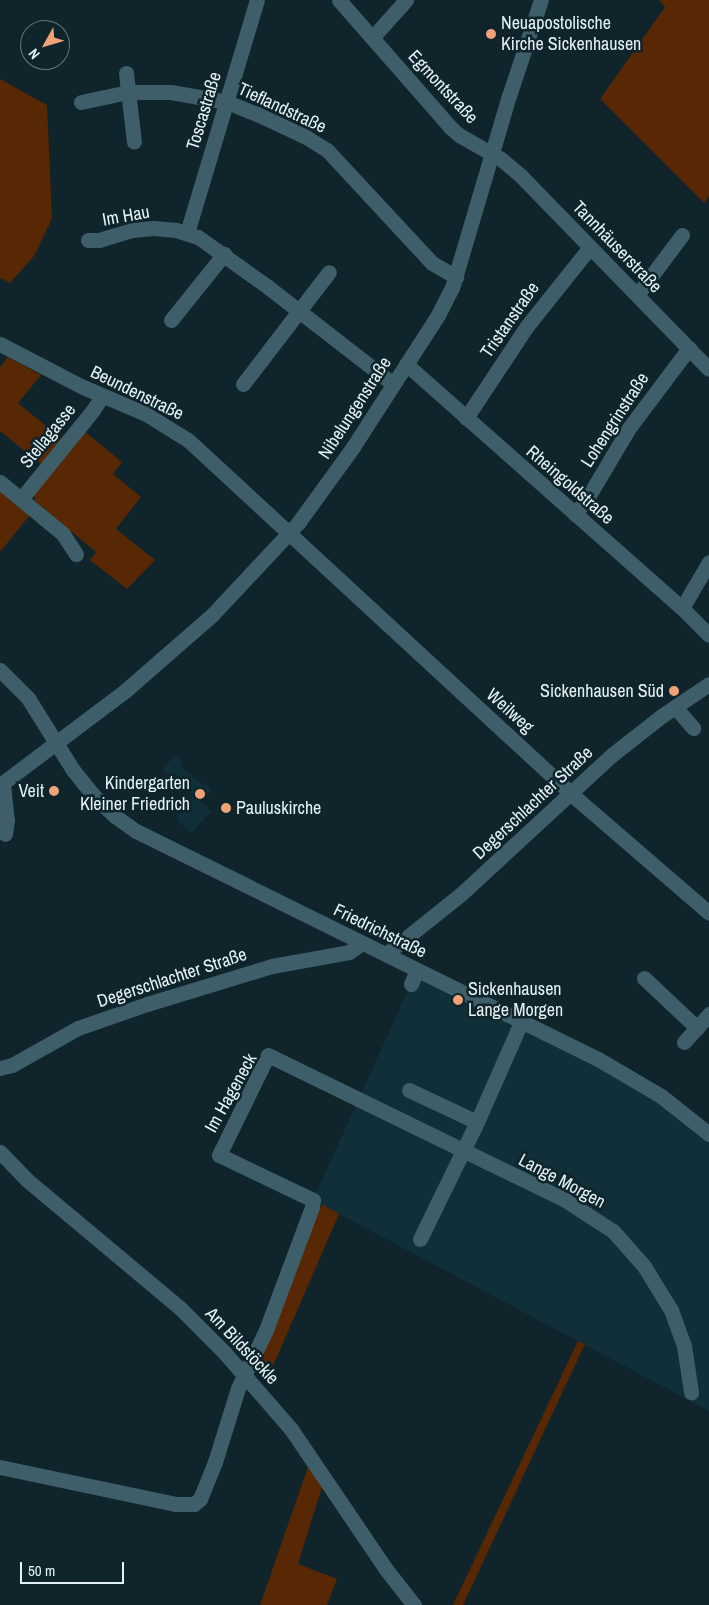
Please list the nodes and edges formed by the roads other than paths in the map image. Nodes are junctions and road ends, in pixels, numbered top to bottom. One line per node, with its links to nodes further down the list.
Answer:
1 (258, 0): 9 (street, Toscastraße)
2 (339, 0): 5 (street, Egmontstraße)
3 (406, 0): 5 (street)
4 (542, 0): 11 (street, Nibelungenstraße)
5 (372, 38): 11 (street, Egmontstraße)
6 (126, 73): 7 (street)
7 (128, 92): 8 (street, Tieflandstraße); 9 (street, Tieflandstraße); 10 (street)
8 (81, 102)
9 (226, 102): 12 (street, Toscastraße); 18 (street, Tieflandstraße)
10 (134, 142)
11 (493, 154): 15 (street, Tannhäuserstraße); 18 (street, Nibelungenstraße)
12 (187, 233): 14 (street, Im Hau); 16 (street, Im Hau)
13 (682, 234): 19 (street)
14 (88, 240)
15 (590, 247): 19 (street, Tannhäuserstraße); 29 (street, Tristanstraße)
16 (224, 254): 20 (street, Im Hau); 21 (street)
17 (329, 272): 20 (street)
18 (456, 277): 24 (street, Nibelungenstraße)
19 (637, 295): 23 (street, Tannhäuserstraße)
20 (300, 310): 26 (street); 27 (street, Im Hau)
21 (171, 320)
22 (0, 344): 28 (street, Beundenstraße)
23 (688, 348): 25 (street, Tannhäuserstraße); 32 (street, Lohengrinstraße)
24 (406, 364): 27 (street, Nibelungenstraße); 29 (street, Rheingoldstraße)
25 (709, 369)
26 (243, 384)
27 (393, 384): 33 (street, Nibelungenstraße)
28 (102, 396): 31 (street, Stellagasse); 33 (street, Beundenstraße)
29 (466, 418): 32 (street, Rheingoldstraße)
30 (0, 482): 31 (street)
31 (21, 499): 34 (street)
32 (575, 514): 36 (street, Rheingoldstraße)
33 (288, 534): 42 (street, Nibelungenstraße); 44 (street, Weilweg)
34 (76, 554)
35 (709, 562): 36 (street)
36 (682, 608): 37 (street, Rheingoldstraße)
37 (709, 635)
38 (0, 670): 42 (street, Friedrichstraße)
39 (709, 684): 40 (street, Degerschlachter Straße)
40 (675, 707): 41 (street); 44 (street, Degerschlachter Straße)
41 (693, 728)
42 (56, 742): 43 (street, Nibelungenstraße); 47 (street, Friedrichstraße)
43 (1, 784): 45 (street)
44 (571, 792): 46 (street, Weilweg); 48 (street, Degerschlachter Straße)
45 (5, 834)
46 (709, 913)
47 (362, 943): 48 (street, Friedrichstraße); 56 (street, Degerschlachter Straße)
48 (386, 954): 49 (street, Friedrichstraße)
49 (417, 970): 51 (street); 53 (street, Friedrichstraße)
50 (644, 978): 54 (street)
51 (411, 984)
52 (709, 1014): 54 (street)
53 (522, 1020): 58 (street); 59 (street, Friedrichstraße)
54 (697, 1028): 55 (street)
55 (684, 1042)
56 (0, 1068)
57 (409, 1090): 58 (street)
58 (477, 1122): 60 (street)
59 (709, 1134)
60 (463, 1150): 62 (street); 63 (street, Im Hageneck); 64 (street, Lange Morgen)
61 (0, 1152): 63 (street, Am Bildstöckle)
62 (420, 1239)
63 (244, 1375): 65 (street); 66 (street, Am Bildstöckle)
64 (691, 1392)
65 (0, 1467)
66 (414, 1605)

